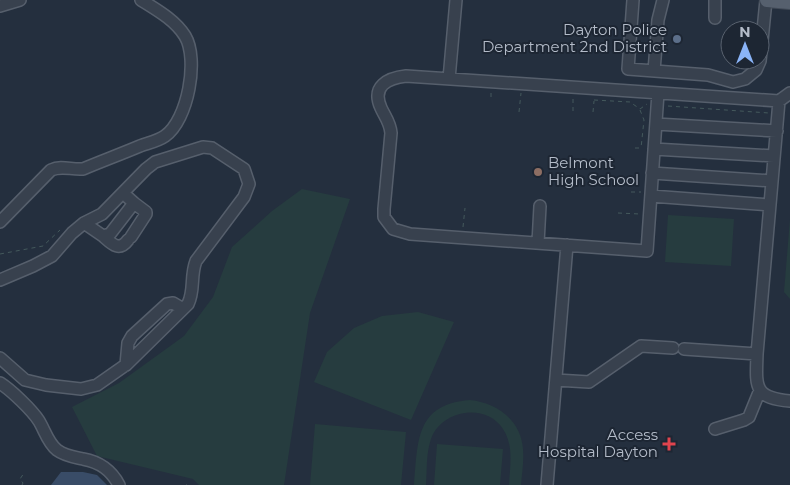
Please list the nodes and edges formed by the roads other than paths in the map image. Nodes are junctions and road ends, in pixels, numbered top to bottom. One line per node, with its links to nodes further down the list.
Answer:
1 (20, 0): 10 (lane)
2 (141, 0): 9 (lane)
3 (456, 0): 13 (lane)
4 (633, 0): 12 (lane)
5 (663, 0): 12 (lane)
6 (715, 0): 11 (lane)
7 (766, 0): 8 (main road); 12 (lane)
8 (790, 2)
9 (160, 5): 28 (lane)
10 (0, 6)
11 (715, 18)
12 (654, 71)
13 (449, 79): 15 (lane); 31 (lane)
14 (790, 93): 16 (lane)
15 (657, 99): 16 (lane); 17 (lane)
16 (779, 101): 18 (lane)
17 (656, 124): 18 (lane); 19 (lane)
18 (776, 131): 20 (lane)
19 (654, 149): 20 (lane); 21 (lane)
20 (774, 156): 22 (lane)
21 (652, 173): 22 (lane); 24 (lane)
22 (772, 181): 26 (lane)
23 (123, 193): 25 (lane); 29 (lane); 35 (lane)
24 (651, 196): 26 (lane); 32 (lane)
25 (134, 203): 30 (lane); 30 (lane)
26 (770, 204): 34 (lane)
27 (540, 206): 31 (lane)
28 (0, 222)
29 (84, 223): 30 (lane); 33 (lane)
30 (103, 236)
31 (538, 243): 32 (lane)
32 (567, 245): 36 (lane)
33 (0, 280)
34 (757, 354): 36 (lane); 38 (lane)
35 (0, 358)
36 (556, 380): 42 (lane)
37 (0, 383): 41 (lane)
38 (760, 390): 39 (lane); 40 (lane)
39 (790, 401)
40 (715, 429)
41 (119, 485)
42 (547, 485)

